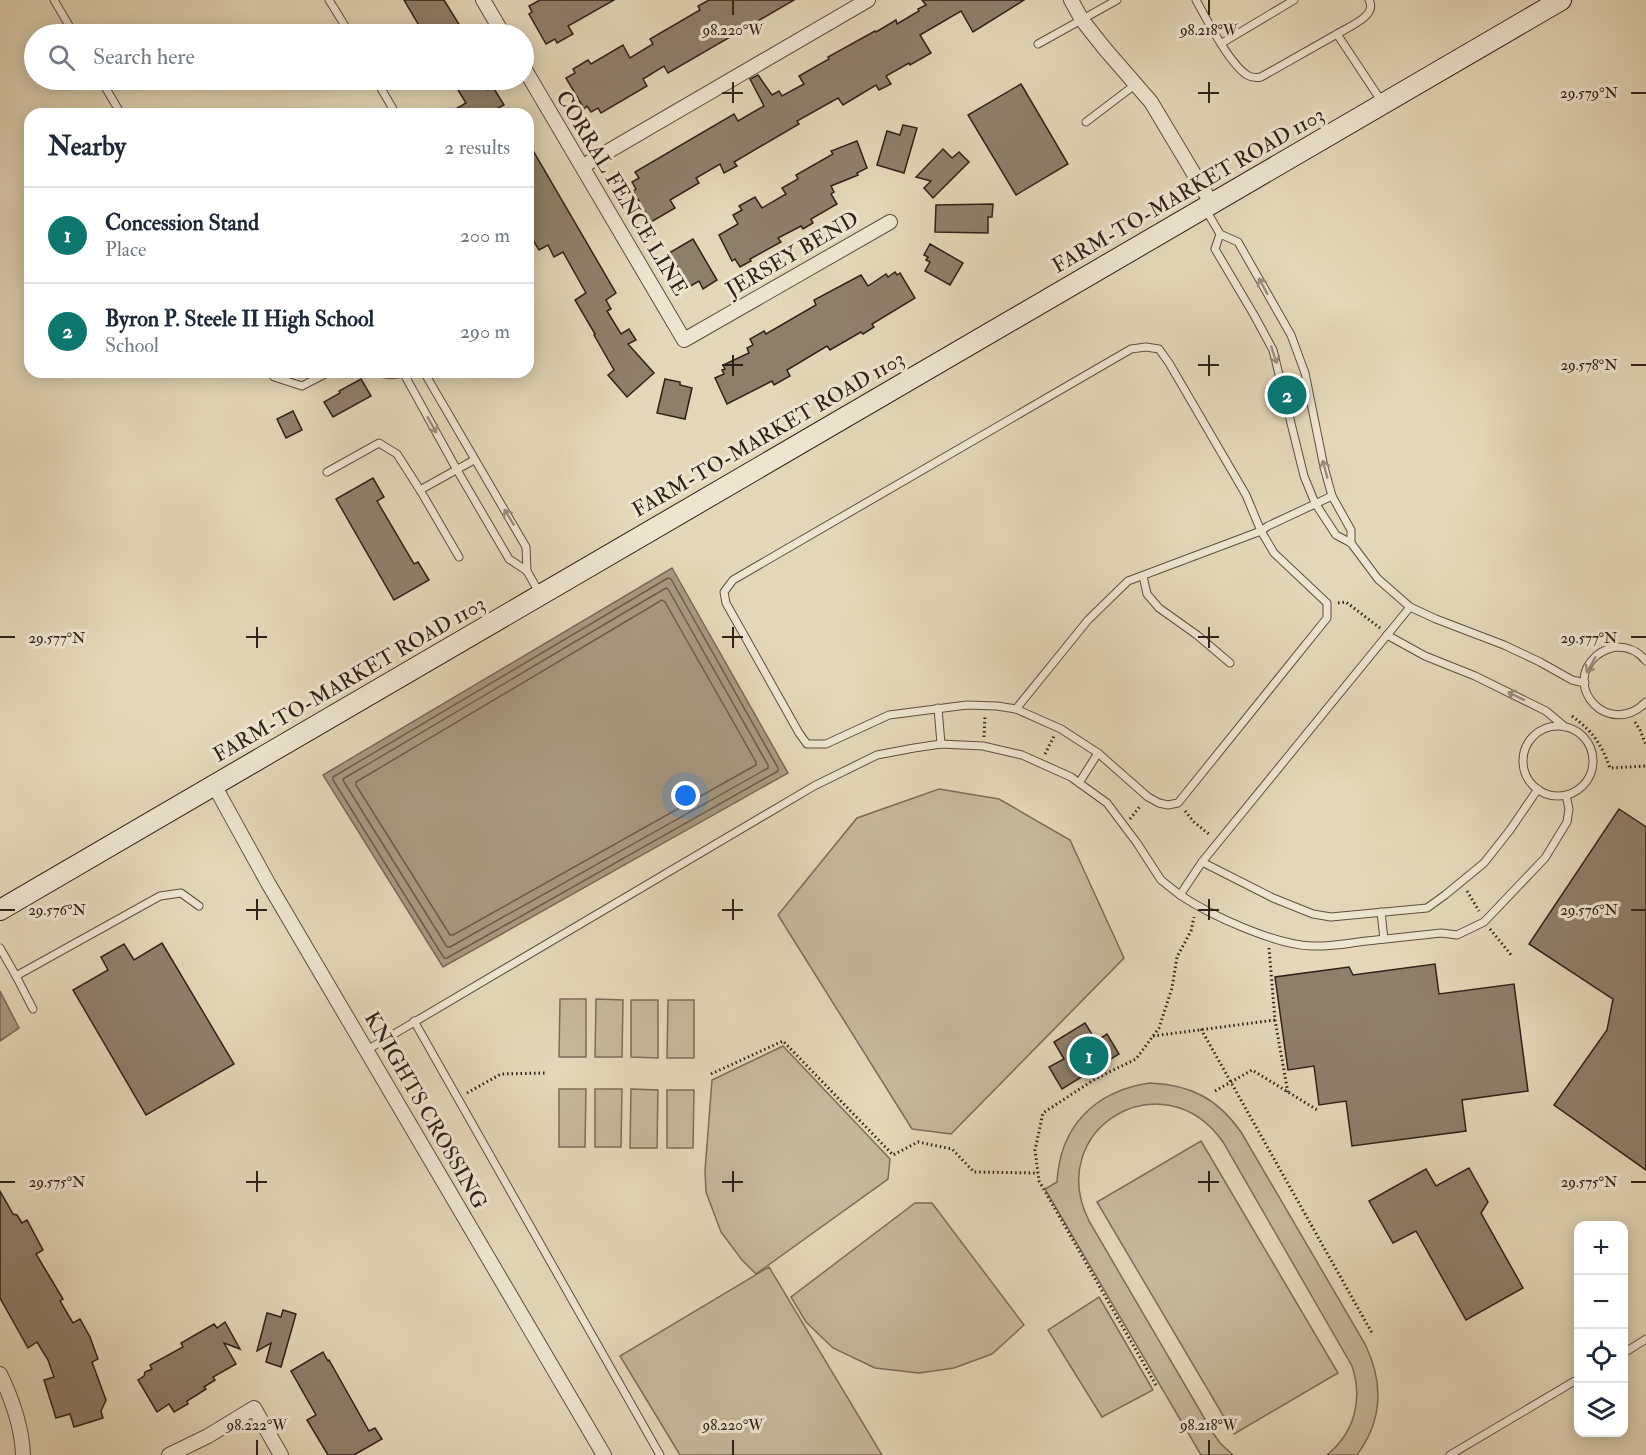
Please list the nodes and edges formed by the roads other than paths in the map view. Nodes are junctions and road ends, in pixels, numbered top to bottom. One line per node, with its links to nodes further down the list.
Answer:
1 (54, 0): 12 (lane)
2 (330, 0): 13 (lane)
3 (483, 0): 14 (street)
4 (868, 0): 26 (street)
5 (1071, 0): 11 (street)
6 (1117, 0): 11 (lane)
7 (1196, 0): 16 (lane)
8 (1294, 0): 16 (lane)
9 (1369, 0): 15 (lane)
10 (1561, 0): 22 (main road, FARM-TO-MARKET ROAD 1103)
11 (1082, 20): 17 (lane); 18 (street)
12 (69, 24)
13 (344, 24)
14 (497, 24)
15 (1337, 34): 16 (lane); 22 (lane)
16 (1222, 43)
17 (1038, 44)
18 (1136, 84): 25 (lane); 27 (street)
19 (534, 85): 26 (street, CORRAL FENCE LINE)
20 (107, 90): 23 (lane)
21 (382, 90): 24 (lane)
22 (1384, 104): 27 (main road, FARM-TO-MARKET ROAD 1103)
23 (117, 108)
24 (392, 108)
25 (1086, 122)
26 (583, 166): 30 (street, CORRAL FENCE LINE)
27 (1208, 206): 29 (lane); 46 (main road, FARM-TO-MARKET ROAD 1103)
28 (890, 222): 30 (street, JERSEY BEND)
29 (1220, 234): 39 (lane, one-way to 29); 40 (lane, one-way to 40)
30 (684, 340)
31 (277, 378): 32 (lane)
32 (317, 378)
33 (409, 378): 36 (lane, one-way to 36)
34 (427, 378): 35 (lane)
35 (474, 460): 36 (lane); 44 (lane, one-way to 35)
36 (457, 470): 38 (lane); 44 (lane)
37 (327, 472): 38 (lane)
38 (420, 490): 43 (lane)
39 (1332, 496): 40 (lane); 42 (lane)
40 (1315, 503): 41 (lane); 42 (lane)
41 (1261, 531): 45 (lane); 53 (lane); 57 (lane)
42 (1351, 543): 47 (lane)
43 (459, 557)
44 (527, 571): 46 (lane)
45 (1143, 576): 50 (lane); 54 (lane)
46 (540, 595): 59 (main road, FARM-TO-MARKET ROAD 1103)
47 (1410, 607): 48 (lane); 51 (lane)
48 (1387, 635): 55 (lane, one-way to 48); 62 (lane)
49 (1646, 661): 51 (lane, one-way to 51)
50 (1230, 663)
51 (1585, 682): 52 (lane)
52 (1646, 702)
53 (938, 708): 54 (lane); 56 (lane)
54 (1016, 709): 57 (lane)
55 (1565, 727): 60 (lane); 61 (lane)
56 (941, 744): 58 (lane); 71 (lane)
57 (1098, 753): 58 (lane)
58 (1079, 783): 63 (lane)
59 (214, 785): 65 (main road, FARM-TO-MARKET ROAD 1103); 72 (street, KNIGHTS CROSSING)
60 (1538, 789): 61 (lane); 66 (lane)
61 (1566, 795): 67 (lane)
62 (1202, 862): 63 (lane); 66 (lane)
63 (1180, 895): 67 (lane)
64 (199, 906): 69 (lane)
65 (0, 910)
66 (1381, 912): 67 (lane)
67 (1384, 939)
68 (0, 948): 69 (lane)
69 (16, 976): 70 (lane)
70 (33, 1009)
71 (414, 1022): 72 (lane); 81 (lane)
72 (367, 1050): 80 (street, KNIGHTS CROSSING)
73 (1646, 1339): 74 (lane)
74 (1628, 1350)
75 (0, 1374): 77 (street)
76 (1574, 1381): 82 (lane)
77 (24, 1455)
78 (169, 1455): 79 (street)
79 (281, 1455)
80 (604, 1455)
81 (660, 1455)
82 (1450, 1455)

